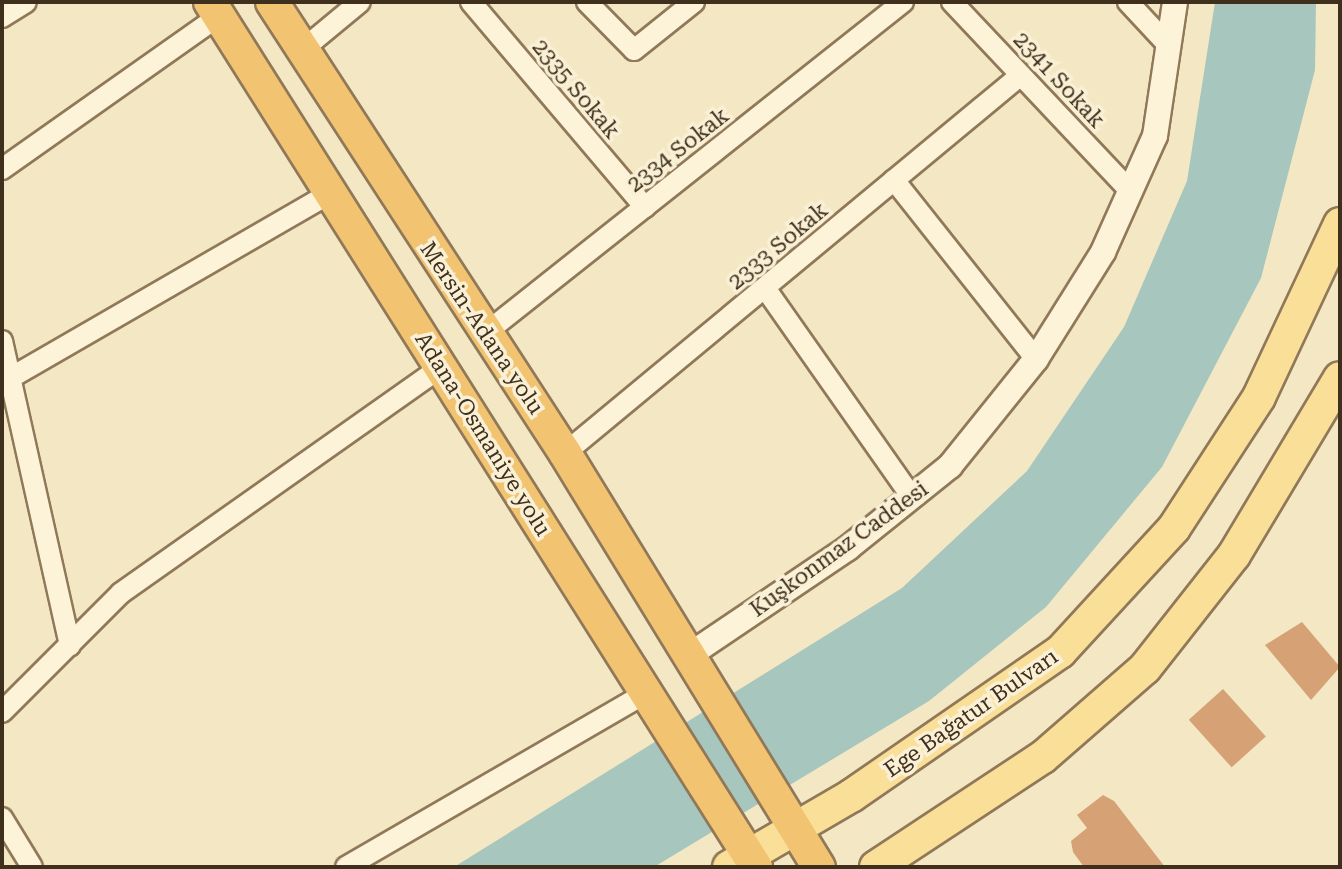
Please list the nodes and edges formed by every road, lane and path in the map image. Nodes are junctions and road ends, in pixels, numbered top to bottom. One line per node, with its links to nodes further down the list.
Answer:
1 (26, 2): 12 (street)
2 (272, 2): 14 (highway, Mersin-Adana yolu)
3 (360, 2): 14 (street)
4 (471, 2): 20 (street, 2335 Sokak)
5 (587, 2): 6 (street)
6 (694, 2)
7 (903, 2): 20 (street, 2334 Sokak)
8 (952, 2): 15 (street, 2341 Sokak)
9 (1128, 2): 13 (street)
10 (1175, 2): 13 (street, Kuşkonmaz Caddesi)
11 (214, 9): 16 (street); 19 (highway, Adana-Osmaniye yolu)
12 (2, 17)
13 (1169, 46): 18 (street, Kuşkonmaz Caddesi)
14 (302, 50): 23 (highway, Mersin-Adana yolu)
15 (1021, 75): 17 (street, 2333 Sokak); 18 (street, 2341 Sokak)
16 (2, 169)
17 (894, 180): 22 (street, 2333 Sokak); 25 (street)
18 (1130, 191): 25 (street, Kuşkonmaz Caddesi)
19 (331, 193): 26 (highway, Adana-Osmaniye yolu); 27 (street)
20 (645, 207): 23 (street, 2334 Sokak)
21 (1340, 224): 36 (main road, Ege Bağatur Bulvarı)
22 (765, 288): 29 (street, 2333 Sokak); 30 (street)
23 (483, 335): 29 (highway, Mersin-Adana yolu)
24 (2, 341): 27 (street)
25 (1036, 359): 30 (street, Kuşkonmaz Caddesi)
26 (441, 367): 31 (street); 33 (highway, Adana-Osmaniye yolu)
27 (10, 378): 31 (street)
28 (1340, 378): 41 (main road)
29 (565, 453): 32 (highway, Mersin-Adana yolu)
30 (912, 497): 32 (street, Kuşkonmaz Caddesi)
31 (70, 645): 34 (street)
32 (688, 656): 36 (highway)
33 (646, 693): 37 (highway, Adana-Osmaniye yolu); 39 (street)
34 (2, 712)
35 (2, 818): 38 (street)
36 (788, 822): 37 (main road, Ege Bağatur Bulvarı); 40 (highway)
37 (744, 858)
38 (32, 867)
39 (346, 867)
40 (819, 867)
41 (876, 867)

